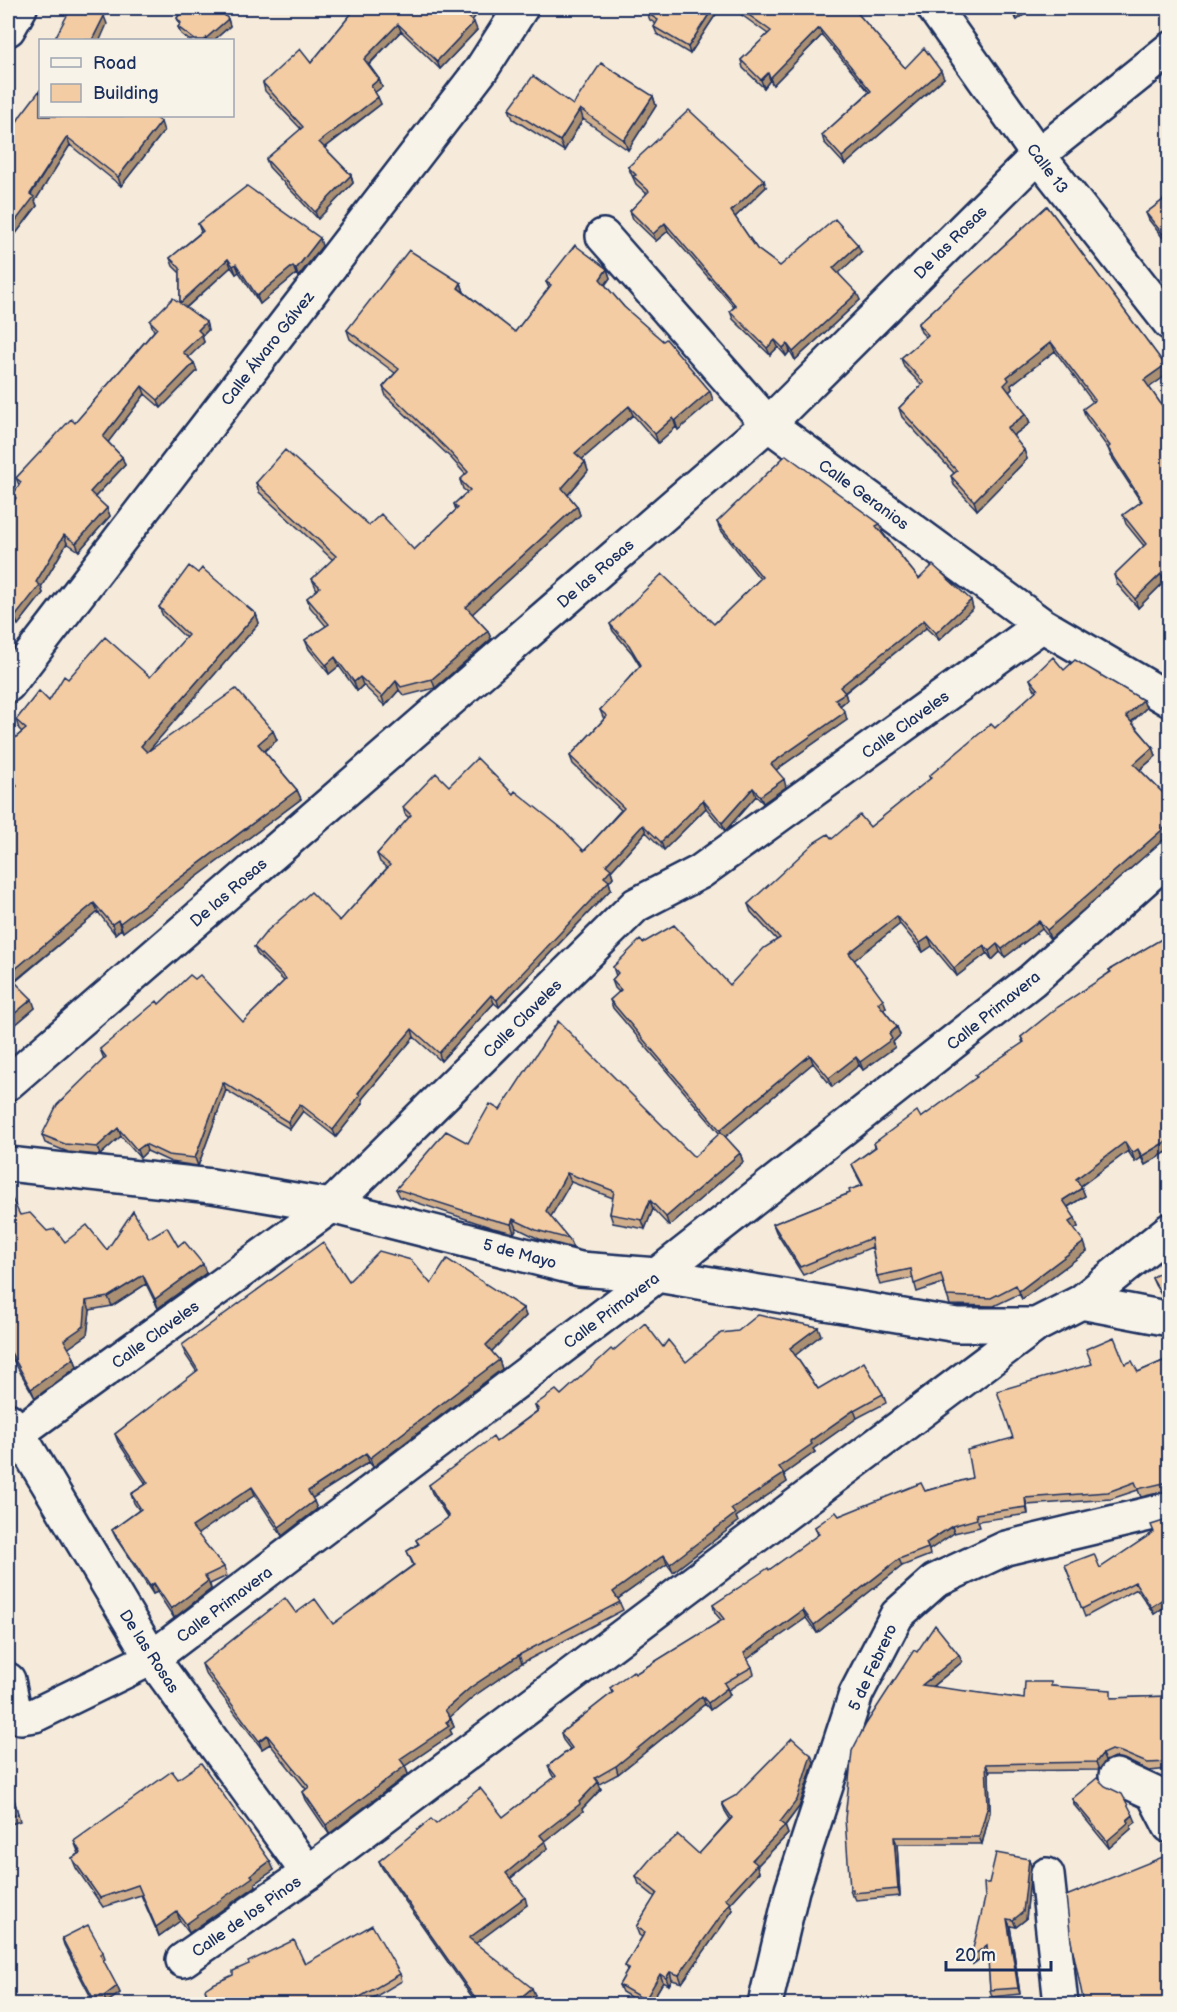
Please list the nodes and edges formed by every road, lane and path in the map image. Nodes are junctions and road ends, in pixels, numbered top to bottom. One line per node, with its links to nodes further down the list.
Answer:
1 (20, 8): 4 (street)
2 (521, 8): 11 (street, Calle Álvaro Gálvez)
3 (934, 8): 6 (street, Calle 13)
4 (8, 28)
5 (1170, 49): 6 (street, De las Rosas)
6 (1038, 155): 8 (street, Calle 13); 9 (street, De las Rosas)
7 (603, 236): 9 (street, Calle Geranios)
8 (1170, 323)
9 (768, 424): 10 (street, Calle Geranios); 14 (street, De las Rosas)
10 (1042, 624): 12 (street, Calle Geranios); 16 (street, Calle Claveles)
11 (8, 685)
12 (1170, 700)
13 (1170, 856): 18 (street, Calle Primavera)
14 (8, 1083)
15 (8, 1164): 16 (street, 5 de Mayo)
16 (331, 1206): 18 (street, 5 de Mayo); 22 (street, Calle Claveles)
17 (1170, 1230): 19 (street, Calle de los Pinos)
18 (657, 1275): 21 (street, 5 de Mayo); 24 (street, Calle Primavera)
19 (1081, 1302): 20 (street); 21 (street, Calle de los Pinos)
20 (1170, 1319)
21 (1036, 1325): 28 (street, Calle de los Pinos)
22 (13, 1426): 24 (street, De las Rosas)
23 (1170, 1509): 31 (street, 5 de Febrero)
24 (152, 1658): 25 (street, Calle Primavera); 28 (street, De las Rosas)
25 (8, 1680)
26 (1116, 1776): 27 (street)
27 (1170, 1826)
28 (308, 1873): 30 (street, Calle de los Pinos)
29 (1047, 1875): 32 (street)
30 (183, 1960)
31 (765, 2004)
32 (1061, 2004)

